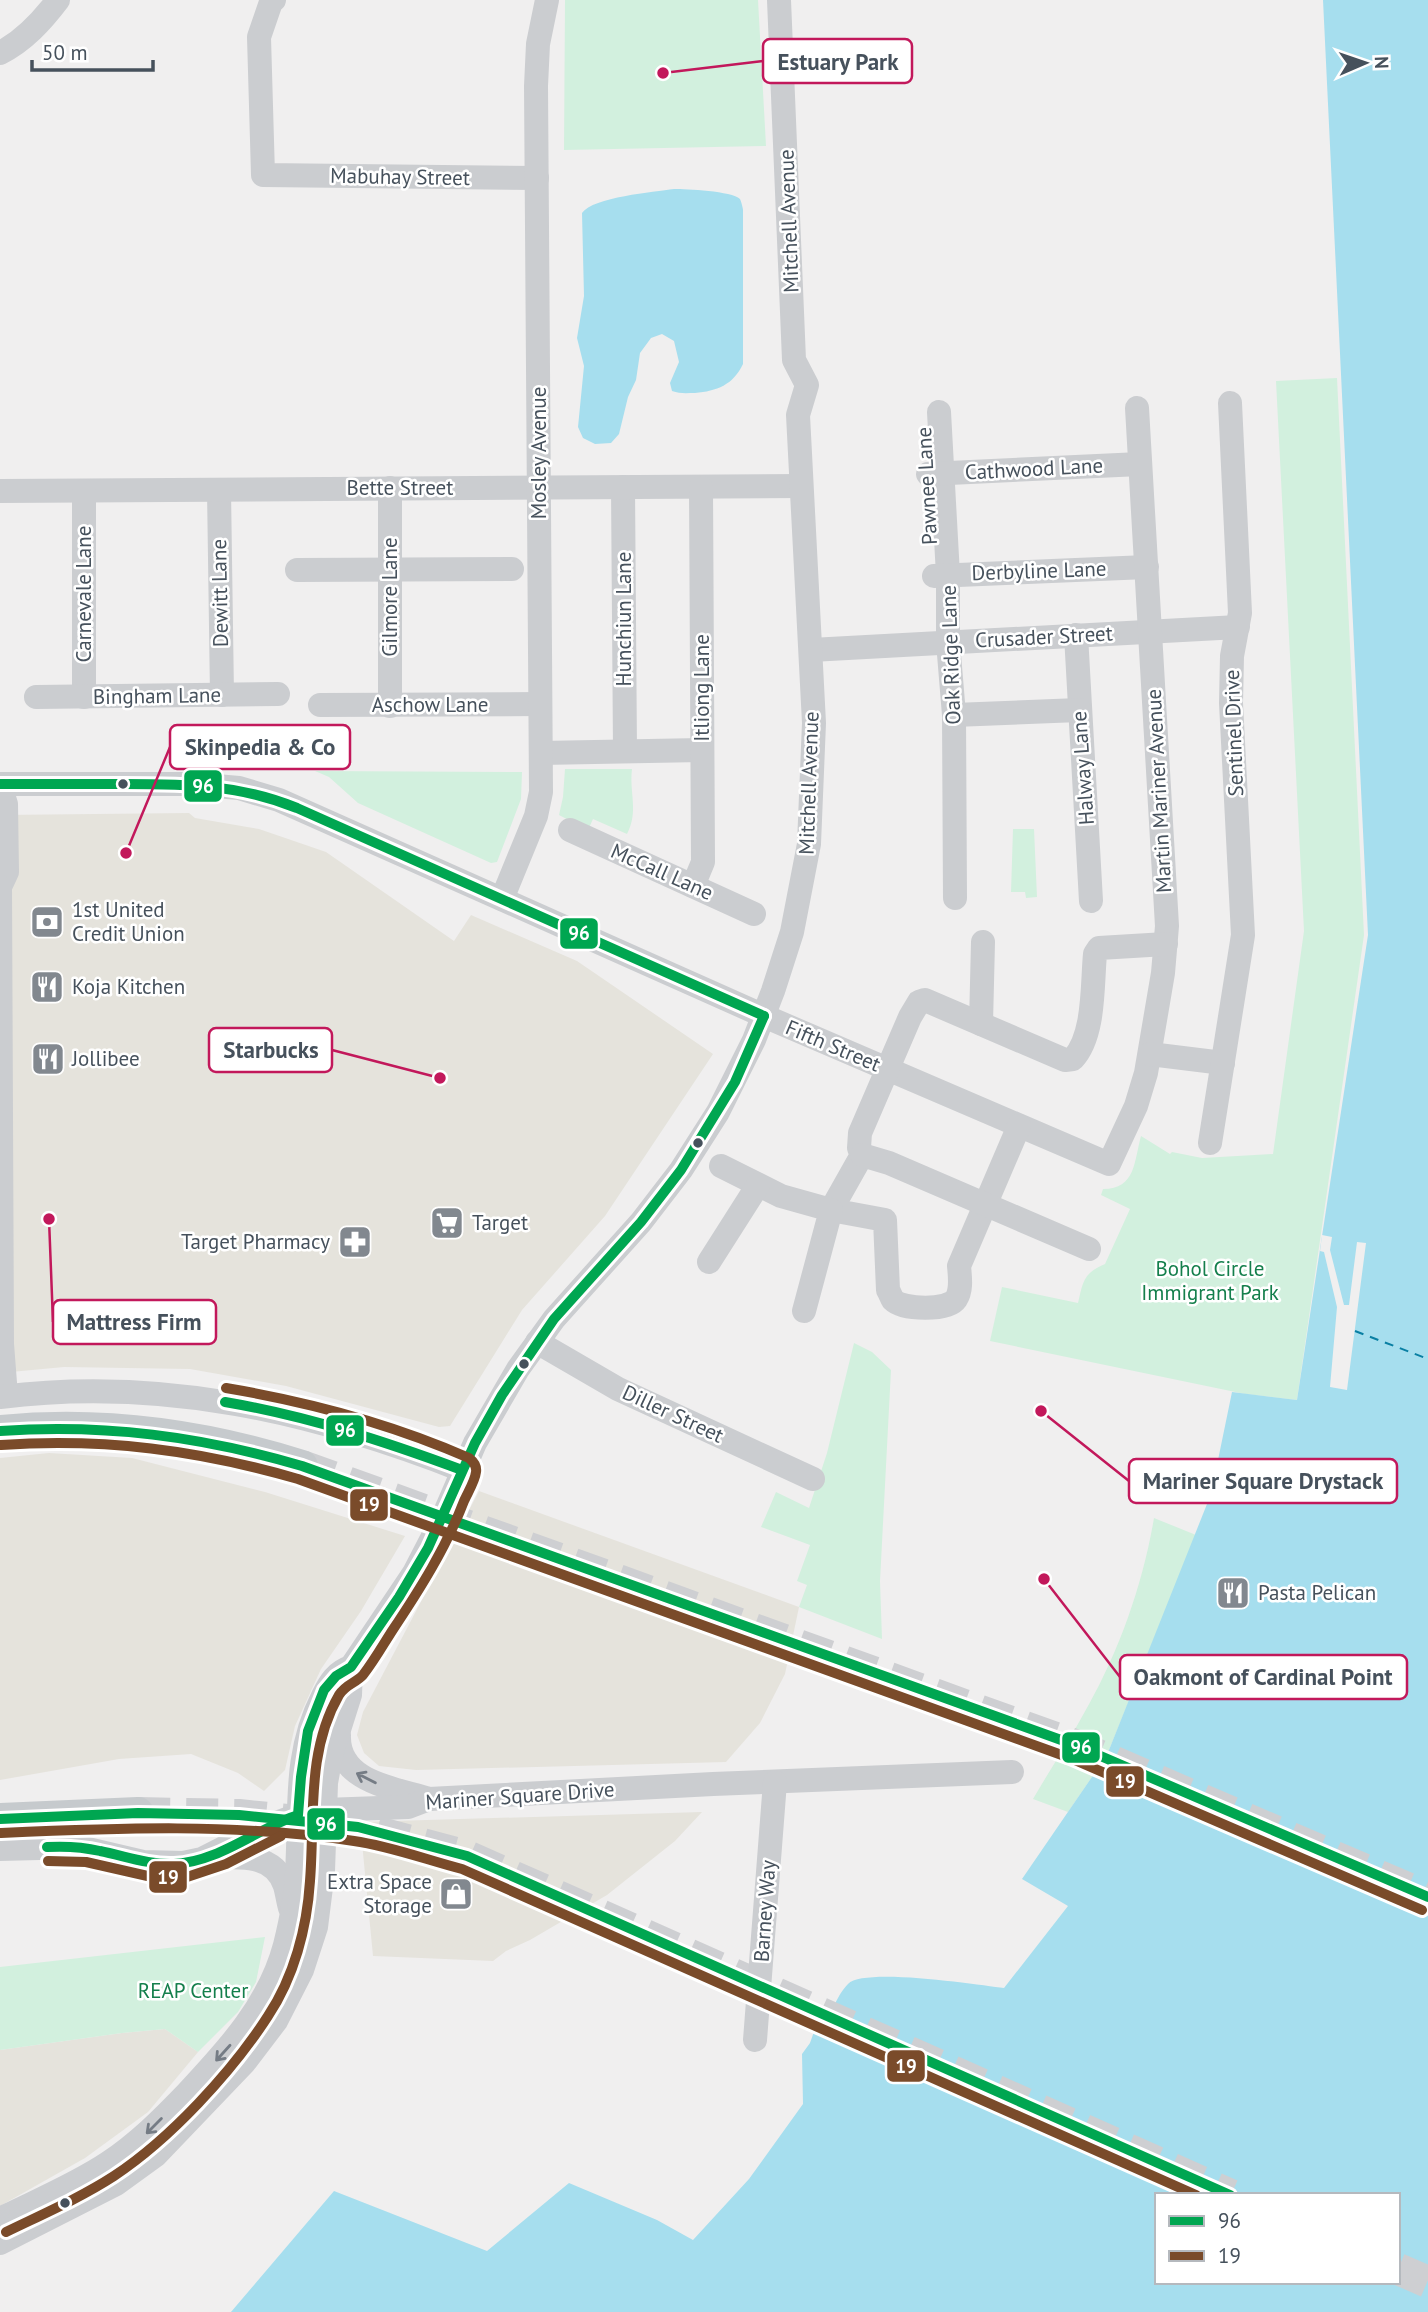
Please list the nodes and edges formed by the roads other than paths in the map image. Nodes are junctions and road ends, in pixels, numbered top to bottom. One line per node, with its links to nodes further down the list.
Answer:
1 (58, 0): 5 (street)
2 (274, 0): 6 (street, Mabuhay Street)
3 (547, 0): 6 (street, Mosley Avenue)
4 (779, 0): 12 (street, Mitchell Avenue)
5 (0, 53)
6 (537, 178): 13 (street, Mosley Avenue)
7 (1230, 403): 25 (street, Sentinel Drive)
8 (1137, 408): 10 (street, Martin Mariner Avenue)
9 (931, 412): 11 (street, Oak Ridge Lane)
10 (1140, 464): 11 (street, Cathwood Lane); 20 (street, Martin Mariner Avenue)
11 (934, 474): 24 (street, Oak Ridge Lane)
12 (801, 486): 16 (street, Bette Street); 29 (street, Mitchell Avenue)
13 (540, 487): 14 (street, Bette Street); 15 (street, Bette Street); 34 (street, Mosley Avenue)
14 (623, 487): 16 (street, Bette Street); 40 (street, Hunchiun Lane)
15 (390, 488): 17 (street, Bette Street); 23 (street, Gilmore Lane)
16 (701, 488): 39 (street, Itliong Lane)
17 (219, 490): 19 (street, Bette Street); 31 (street, Dewitt Lane)
18 (0, 491): 19 (street, Bette Street)
19 (84, 491): 33 (street, Carnevale Lane)
20 (1147, 567): 24 (street, Derbyline Lane); 26 (street, Martin Mariner Avenue)
21 (512, 569): 23 (street)
22 (297, 570): 23 (street)
23 (390, 571): 36 (street, Gilmore Lane)
24 (940, 575): 28 (street, Pawnee Lane)
25 (1238, 627): 26 (street, Crusader Street); 55 (street, Sentinel Drive)
26 (1150, 631): 27 (street, Crusader Street); 51 (street, Martin Mariner Avenue)
27 (1076, 635): 28 (street, Crusader Street); 37 (street, Halway Lane)
28 (941, 643): 29 (street, Crusader Street); 38 (street, Oak Ridge Lane)
29 (811, 650): 52 (street, Mitchell Avenue)
30 (278, 694): 31 (street, Bingham Lane)
31 (222, 695): 33 (street, Bingham Lane)
32 (36, 697): 33 (street, Bingham Lane)
33 (84, 697)
34 (540, 704): 36 (street, Aschow Lane); 41 (street, Mosley Avenue)
35 (320, 705): 36 (street, Aschow Lane)
36 (390, 706)
37 (1079, 710): 38 (street); 48 (street, Halway Lane)
38 (954, 715): 46 (street, Oak Ridge Lane)
39 (702, 750): 40 (street); 44 (street, Itliong Lane)
40 (625, 751): 41 (street)
41 (541, 753): 47 (street, Mosley Avenue)
42 (0, 785): 45 (street); 47 (street, Fifth Street)
43 (570, 830): 44 (street, McCall Lane)
44 (693, 886): 49 (street, McCall Lane)
45 (0, 887): 69 (street)
46 (955, 898)
47 (502, 900): 52 (street, Fifth Street)
48 (1091, 901)
49 (754, 914)
50 (983, 942): 53 (street)
51 (1166, 944): 53 (street); 54 (street, Martin Mariner Avenue)
52 (764, 1016): 56 (street, Fifth Street); 68 (street, Mitchell Avenue)
53 (981, 1024): 56 (street)
54 (1150, 1054): 55 (street); 60 (street, Martin Mariner Avenue)
55 (1223, 1063): 58 (street, Sentinel Drive)
56 (887, 1069): 57 (street, Fifth Street); 59 (street)
57 (1018, 1126): 60 (street, Fifth Street); 63 (street)
58 (1210, 1143)
59 (862, 1155): 63 (street); 64 (street)
60 (1109, 1164)
61 (722, 1166): 62 (street)
62 (758, 1185): 64 (street); 66 (street)
63 (985, 1204): 64 (street); 65 (street)
64 (831, 1210): 67 (street)
65 (1089, 1249)
66 (709, 1262)
67 (804, 1311)
68 (537, 1342): 72 (street, Mitchell Avenue); 73 (street, Diller Street)
69 (3, 1396): 72 (street)
70 (0, 1431): 71 (main road)
71 (302, 1466)
72 (461, 1471): 74 (street, Mitchell Avenue)
73 (813, 1479)
74 (351, 1668): 75 (street); 81 (street)
75 (340, 1723): 78 (street, one-way to 75); 79 (street)
76 (1012, 1772): 77 (street, Mariner Square Drive)
77 (775, 1782): 78 (street, Mariner Square Drive); 86 (street, Barney Way)
78 (429, 1799): 79 (street, Mariner Square Drive)
79 (324, 1810): 81 (street, Mariner Square Drive); 88 (street)
80 (138, 1813): 82 (main road)
81 (298, 1815): 84 (street, Mariner Square Drive); 85 (street)
82 (0, 1819)
83 (0, 1849): 84 (street, Mariner Square Drive)
84 (202, 1859): 85 (street)
85 (292, 1915): 87 (street, one-way to 87)
86 (755, 2040)
87 (0, 2219)
88 (0, 2243)

